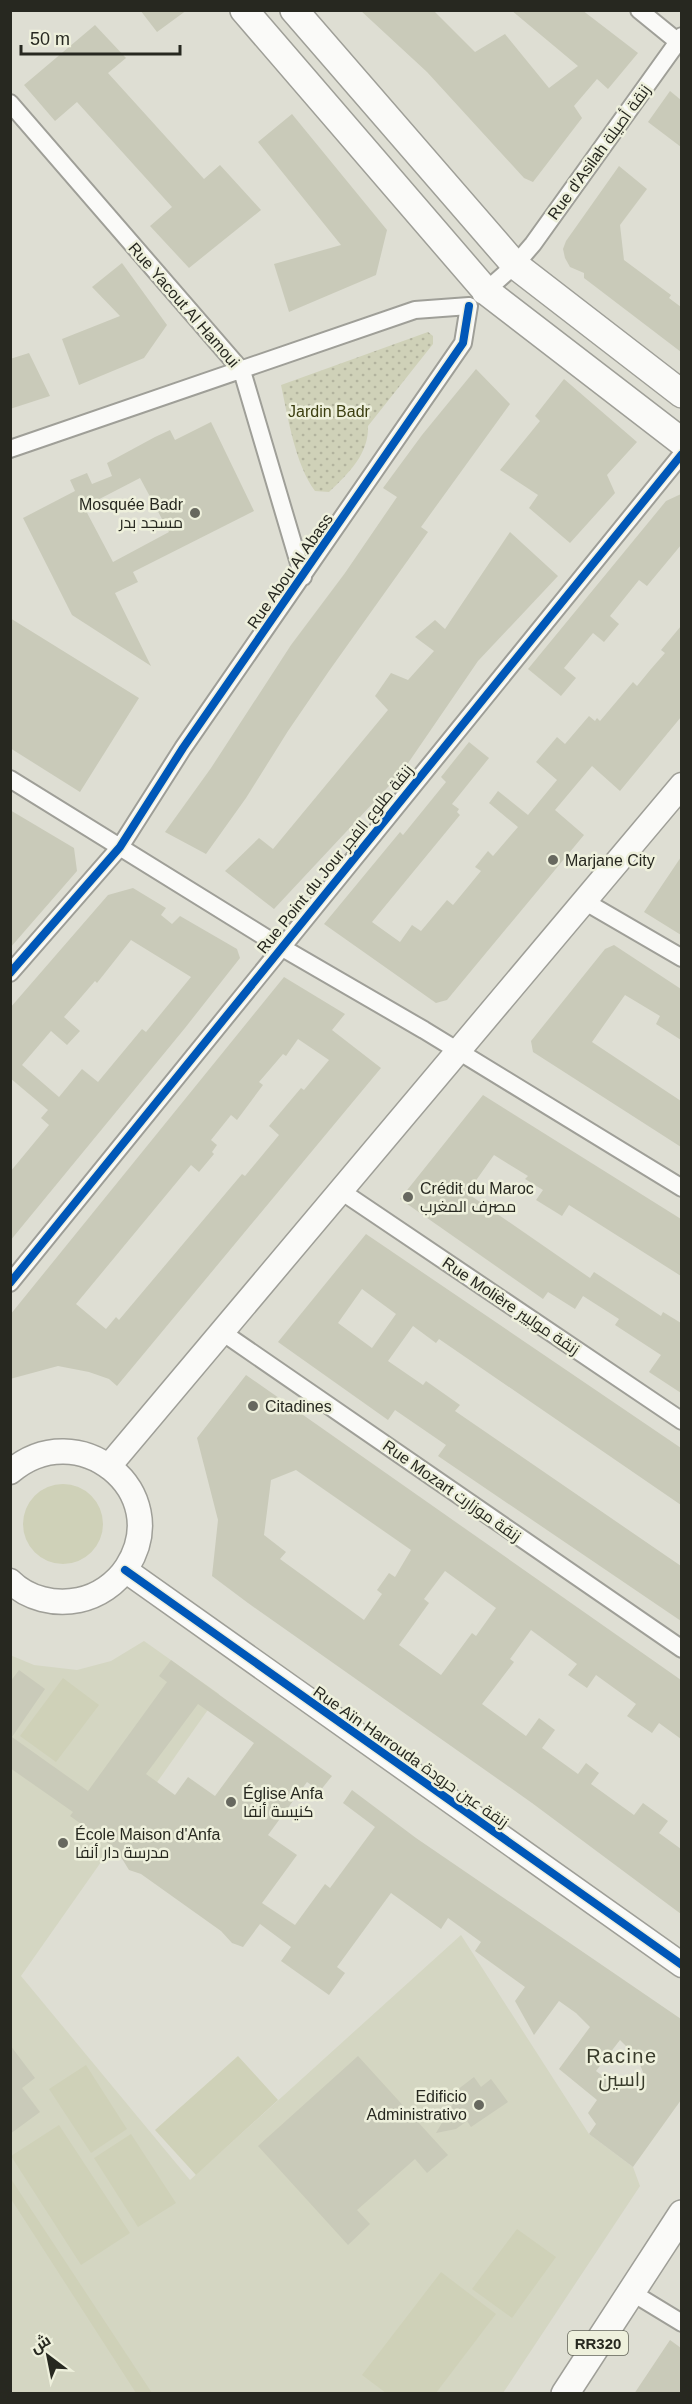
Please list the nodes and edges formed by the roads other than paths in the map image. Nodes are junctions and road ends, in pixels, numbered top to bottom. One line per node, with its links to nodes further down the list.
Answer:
1 (244, 10): 7 (main road)
2 (294, 10): 6 (main road)
3 (639, 10): 4 (street)
4 (680, 41): 6 (street, Rue d'Asilah زنقة أصيلة)
5 (10, 103): 8 (street, Rue Yacout Al Hamoui)
6 (515, 265): 7 (street, Rue d'Asilah زنقة أصيلة); 9 (main road)
7 (478, 298): 8 (street); 10 (main road); 13 (street, Rue Abou Al Abass)
8 (242, 371): 11 (street); 13 (street, Rue Yacout Al Hamoui)
9 (681, 394)
10 (681, 442)
11 (10, 449)
12 (681, 454): 18 (street, Rue Point du Jour زنقة طلوع الفجر)
13 (303, 577): 16 (street, Rue Abou Al Abass)
14 (10, 779): 16 (street)
15 (681, 785): 17 (main road)
16 (120, 847): 18 (street); 20 (street, Rue Abou Al Abass)
17 (584, 901): 19 (street); 21 (main road)
18 (281, 947): 21 (street); 24 (street, Rue Point du Jour زنقة طلوع الفجر)
19 (681, 958)
20 (10, 973)
21 (458, 1051): 22 (street); 23 (main road)
22 (681, 1188)
23 (341, 1191): 25 (main road); 26 (street, Rue Molière زنقة موليير)
24 (10, 1283)
25 (222, 1332): 27 (main road); 31 (street, Rue Mozart زنقة موزارت)
26 (681, 1421)
27 (110, 1466): 28 (main road); 29 (main road)
28 (10, 1472)
29 (125, 1570): 30 (main road); 32 (main road, Rue Aïn Harrouda زنقة عين حرودة)
30 (17, 1593)
31 (681, 1649)
32 (681, 1965)
33 (681, 2214): 34 (main road, RR320)
34 (631, 2292): 35 (street); 36 (main road, RR320)
35 (681, 2323)
36 (565, 2394)

